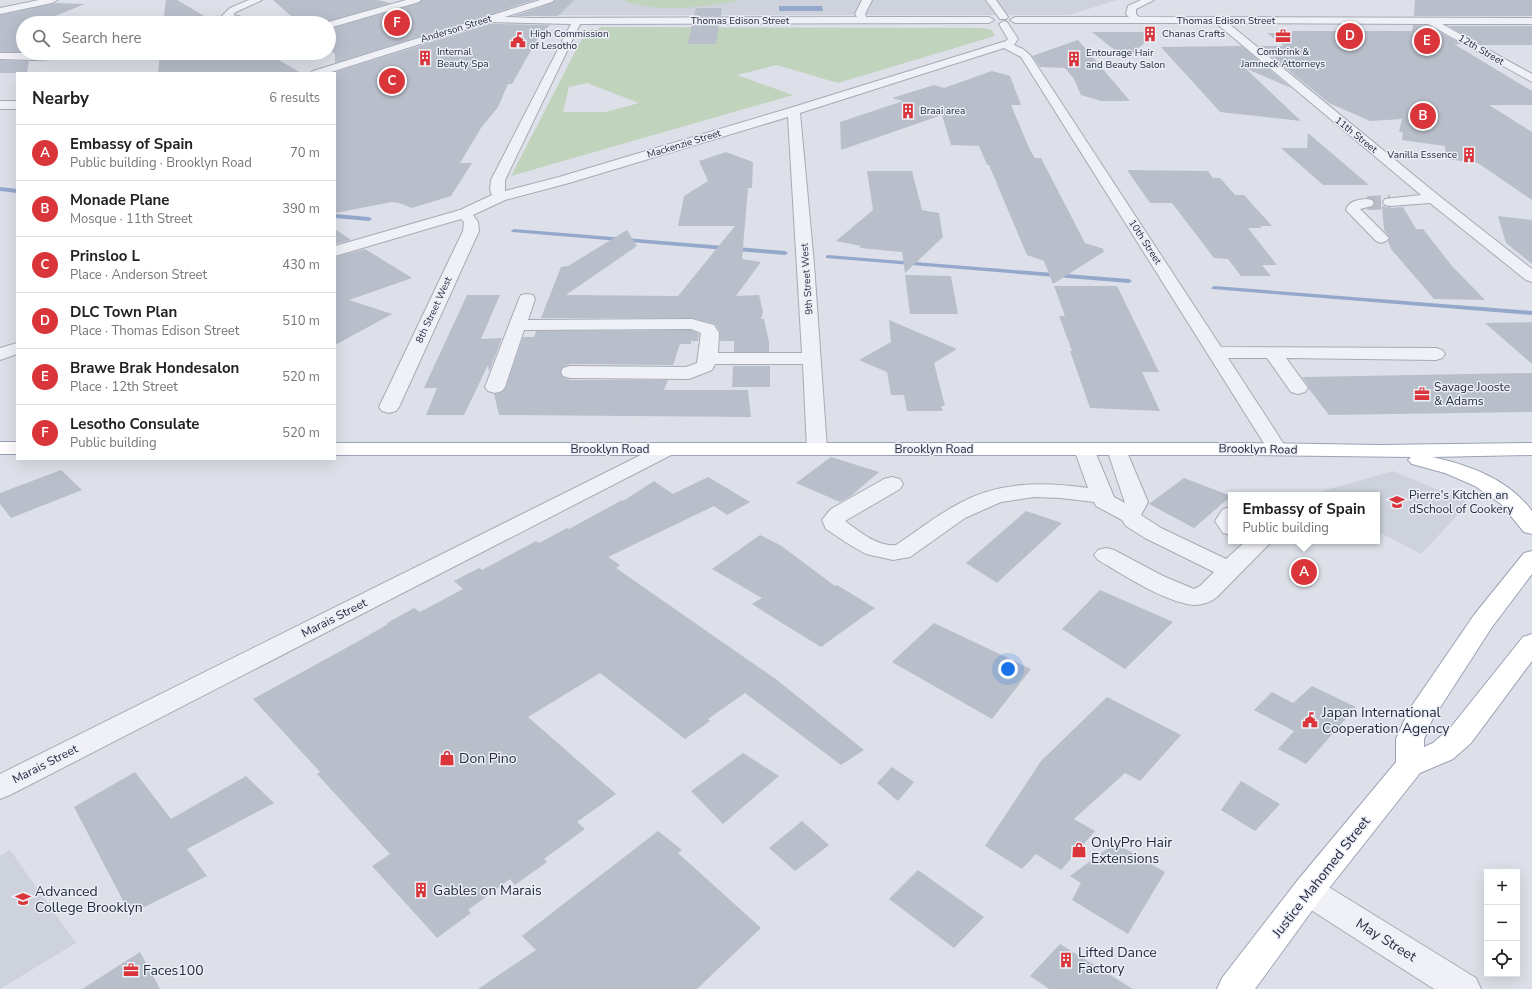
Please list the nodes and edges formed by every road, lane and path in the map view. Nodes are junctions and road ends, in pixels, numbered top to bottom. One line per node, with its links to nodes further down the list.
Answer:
1 (52, 0): 8 (street)
2 (257, 0): 10 (street)
3 (416, 0): 19 (street)
4 (549, 0): 11 (street, Anderson Street)
5 (867, 0): 14 (street)
6 (990, 0): 12 (street)
7 (1149, 0): 15 (street)
8 (0, 11)
9 (1412, 11): 17 (street, 12th Street)
10 (227, 16)
11 (491, 19): 13 (street, Thomas Edison Street); 23 (street, Anderson Street)
12 (1003, 20): 14 (street, Thomas Edison Street); 15 (street, Thomas Edison Street); 20 (street)
13 (577, 21): 14 (street, Thomas Edison Street); 28 (street)
14 (863, 21)
15 (1137, 21): 16 (street, Thomas Edison Street)
16 (1219, 21): 17 (street, Thomas Edison Street); 29 (street, 11th Street)
17 (1431, 21): 18 (street, Thomas Edison Street); 24 (street, 12th Street)
18 (1532, 21)
19 (336, 23)
20 (1004, 45): 26 (street, Mackenzie Street); 39 (street, 10th Street)
21 (0, 56): 22 (street)
22 (16, 56)
23 (320, 72)
24 (1532, 79)
25 (9, 105): 27 (street)
26 (794, 111): 28 (street, Mackenzie Street); 44 (street, 9th Street West)
27 (0, 112)
28 (500, 197): 32 (street, Mackenzie Street)
29 (1433, 198): 30 (street); 35 (street, 11th Street)
30 (1390, 202)
31 (1366, 203): 33 (street)
32 (465, 213): 34 (street, Mackenzie Street); 48 (street, 8th Street West)
33 (1381, 238)
34 (336, 251)
35 (1532, 277)
36 (527, 299): 37 (street)
37 (517, 325): 43 (street); 46 (street)
38 (16, 348): 41 (street)
39 (1215, 352): 40 (street); 56 (street, 10th Street)
40 (1272, 352): 42 (street); 47 (street)
41 (0, 354)
42 (1436, 354)
43 (708, 358): 44 (street); 45 (street)
44 (812, 359): 53 (street, 9th Street West)
45 (570, 372)
46 (495, 387)
47 (1298, 388)
48 (389, 407)
49 (0, 448): 50 (main road)
50 (16, 448)
51 (336, 449): 52 (main road, Brooklyn Road)
52 (668, 449): 53 (main road, Brooklyn Road); 69 (street, Marais Street)
53 (818, 449): 54 (main road, Brooklyn Road)
54 (1084, 449): 55 (main road, Brooklyn Road); 60 (street)
55 (1117, 449): 56 (main road, Brooklyn Road); 61 (street)
56 (1277, 449): 58 (main road, Brooklyn Road)
57 (1532, 449): 58 (main road, Brooklyn Road)
58 (1380, 452): 62 (main road)
59 (892, 484): 60 (street)
60 (1102, 497): 61 (street)
61 (1130, 515): 66 (street)
62 (1532, 527)
63 (1255, 544): 66 (street)
64 (1106, 555): 66 (street)
65 (1532, 558): 68 (main road)
66 (1229, 570)
67 (1532, 643): 68 (main road, Justice Mahomed Street)
68 (1410, 765): 70 (main road, Justice Mahomed Street)
69 (0, 787)
70 (1308, 891): 71 (main road, Justice Mahomed Street); 72 (street, May Street)
71 (1234, 989)
72 (1464, 989)

